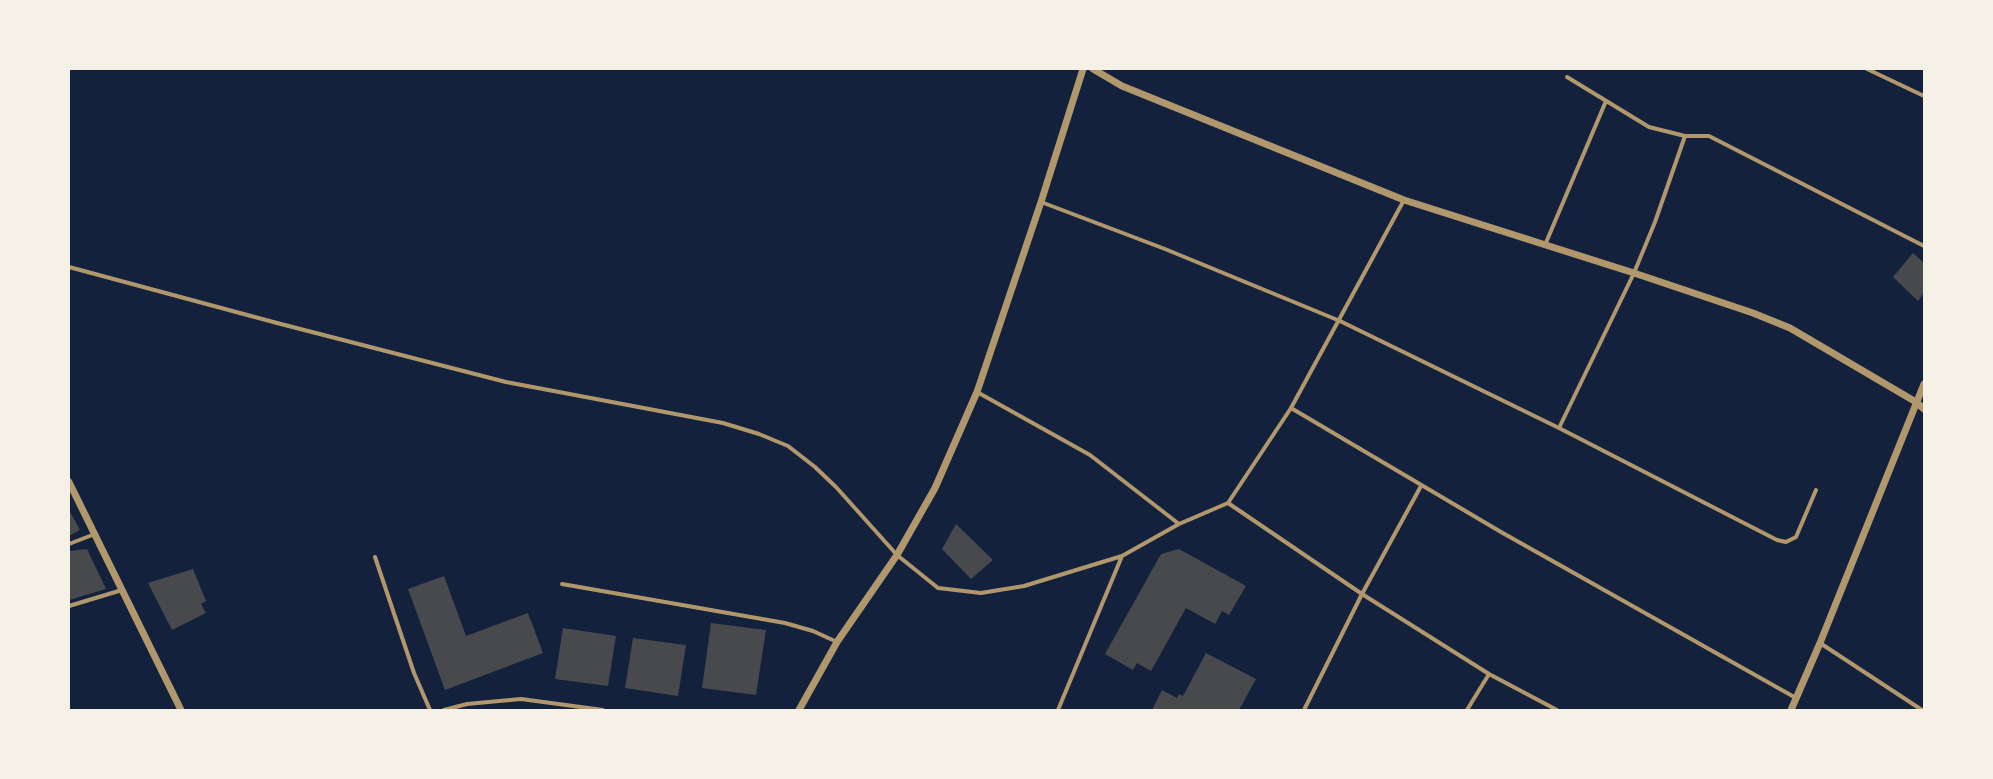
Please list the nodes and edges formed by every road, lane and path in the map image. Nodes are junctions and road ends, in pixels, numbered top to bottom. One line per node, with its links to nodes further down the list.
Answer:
1 (1083, 69): 9 (street)
2 (1093, 69): 8 (street)
3 (1867, 69): 5 (street)
4 (1566, 78): 6 (street)
5 (1924, 96)
6 (1606, 101): 7 (street); 10 (street)
7 (1685, 136): 11 (street); 13 (street)
8 (1404, 200): 10 (street); 14 (street)
9 (1041, 202): 14 (street); 16 (street)
10 (1544, 245): 13 (street)
11 (1924, 246)
12 (69, 267): 28 (street)
13 (1634, 273): 17 (street); 20 (street)
14 (1340, 321): 18 (street); 20 (street)
15 (1924, 384): 17 (street)
16 (977, 392): 25 (street); 28 (street)
17 (1916, 402): 19 (street); 36 (street)
18 (1291, 408): 22 (street); 24 (street)
19 (1924, 409)
20 (1559, 428): 23 (street)
21 (69, 482): 26 (street)
22 (1421, 486): 33 (street); 38 (street)
23 (1816, 490)
24 (1228, 503): 25 (street); 33 (street)
25 (1179, 524): 29 (street)
26 (95, 534): 27 (street); 32 (street)
27 (69, 544)
28 (898, 555): 29 (street); 35 (street)
29 (1122, 556): 44 (street)
30 (375, 557): 40 (street)
31 (562, 584): 35 (street)
32 (122, 590): 34 (street); 39 (street)
33 (1362, 594): 37 (street); 45 (street)
34 (69, 606)
35 (837, 642): 43 (street)
36 (1820, 643): 38 (street); 49 (street)
37 (1489, 674): 46 (street); 47 (street)
38 (1796, 698): 48 (street)
39 (181, 710)
40 (430, 710)
41 (444, 710): 42 (street)
42 (603, 710)
43 (799, 710)
44 (1058, 710)
45 (1304, 710)
46 (1468, 710)
47 (1557, 710)
48 (1791, 710)
49 (1922, 710)

